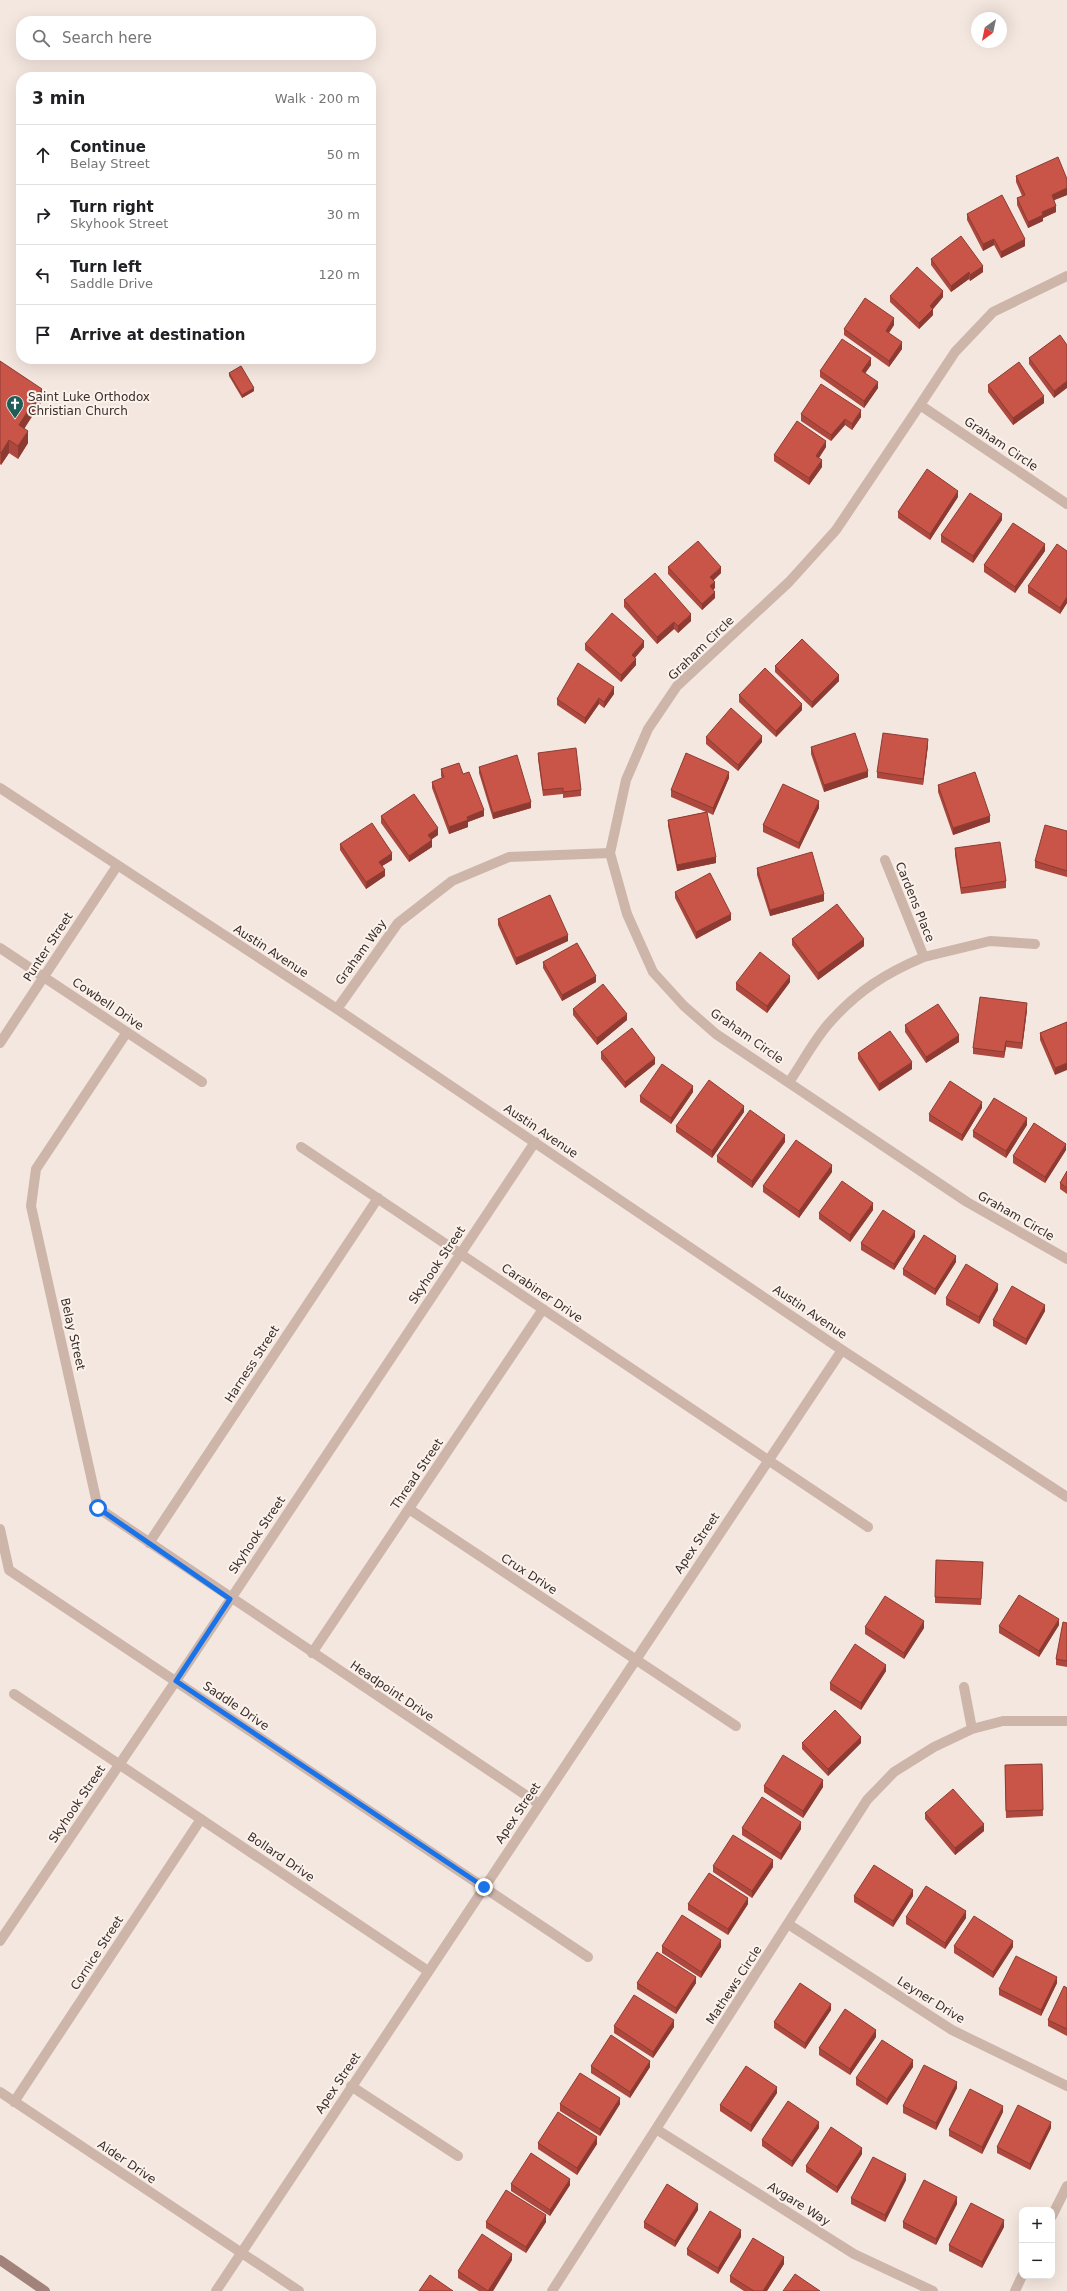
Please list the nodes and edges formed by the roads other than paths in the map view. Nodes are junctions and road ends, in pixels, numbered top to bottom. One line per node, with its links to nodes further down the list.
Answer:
1 (1067, 276): 2 (street, Graham Circle)
2 (920, 405): 3 (street, Graham Circle); 5 (street, Graham Circle)
3 (1067, 504)
4 (0, 788): 7 (street, Austin Avenue)
5 (610, 853): 12 (street, Graham Way); 16 (street, Graham Circle)
6 (885, 860): 10 (street, Cardens Place)
7 (117, 866): 11 (street, Punter Street); 12 (street, Austin Avenue)
8 (1035, 944): 10 (street)
9 (0, 948): 11 (street, Cowbell Drive)
10 (924, 957): 16 (street, Cardens Place)
11 (44, 977): 13 (street, Cowbell Drive); 14 (street, Punter Street)
12 (337, 1010): 17 (street, Austin Avenue)
13 (127, 1032): 15 (street, Cowbell Drive); 29 (street, Belay Street)
14 (0, 1043)
15 (202, 1082)
16 (789, 1082): 21 (street, Graham Circle)
17 (534, 1142): 20 (street, Skyhook Street); 23 (street, Austin Avenue)
18 (301, 1147): 19 (street, Carabiner Drive)
19 (378, 1198): 20 (street, Carabiner Drive); 29 (street, Harness Street)
20 (460, 1253): 22 (street, Carabiner Drive); 31 (street, Skyhook Street)
21 (1067, 1259)
22 (543, 1310): 24 (street, Carabiner Drive); 26 (street, Thread Street)
23 (842, 1350): 24 (street, Apex Street); 25 (street, Austin Avenue)
24 (769, 1460): 27 (street, Carabiner Drive); 33 (street, Apex Street)
25 (1067, 1497)
26 (409, 1509): 32 (street, Thread Street); 33 (street, Crux Drive)
27 (868, 1526)
28 (0, 1529): 30 (street, Saddle Drive)
29 (149, 1543): 31 (street, Belay Street)
30 (4, 1571): 34 (street, Saddle Drive)
31 (230, 1599): 32 (street, Headpoint Drive); 34 (street, Skyhook Street)
32 (312, 1653): 41 (street, Headpoint Drive)
33 (636, 1660): 38 (street, Crux Drive); 41 (street, Apex Street)
34 (176, 1681): 40 (street, Skyhook Street); 43 (street, Saddle Drive)
35 (964, 1687): 39 (street)
36 (14, 1694): 40 (street, Bollard Drive)
37 (1067, 1721): 39 (street, Mathews Circle)
38 (736, 1726)
39 (972, 1729): 44 (street, Mathews Circle)
40 (119, 1765): 42 (street, Bollard Drive); 45 (street, Skyhook Street)
41 (539, 1804): 43 (street, Apex Street)
42 (201, 1819): 47 (street, Bollard Drive); 51 (street, Cornice Street)
43 (484, 1887): 46 (street, Saddle Drive); 47 (street, Apex Street)
44 (788, 1924): 49 (street, Leyner Drive); 52 (street, Mathews Circle)
45 (0, 1941)
46 (588, 1957)
47 (428, 1970): 48 (street, Apex Street)
48 (351, 2086): 53 (street); 56 (street, Apex Street)
49 (1067, 2086)
50 (0, 2092): 51 (street, Aider Drive)
51 (14, 2102): 56 (street, Aider Drive)
52 (656, 2129): 62 (street, Mathews Circle); 63 (street, Avgare Way)
53 (458, 2156)
54 (1067, 2186): 55 (street)
55 (1055, 2210)
56 (241, 2252): 60 (street, Apex Street); 61 (street, Aider Drive)
57 (0, 2260): 59 (main road)
58 (1021, 2279): 64 (street)
59 (45, 2291)
60 (216, 2291)
61 (300, 2291)
62 (552, 2291)
63 (933, 2291)
64 (1015, 2291)

